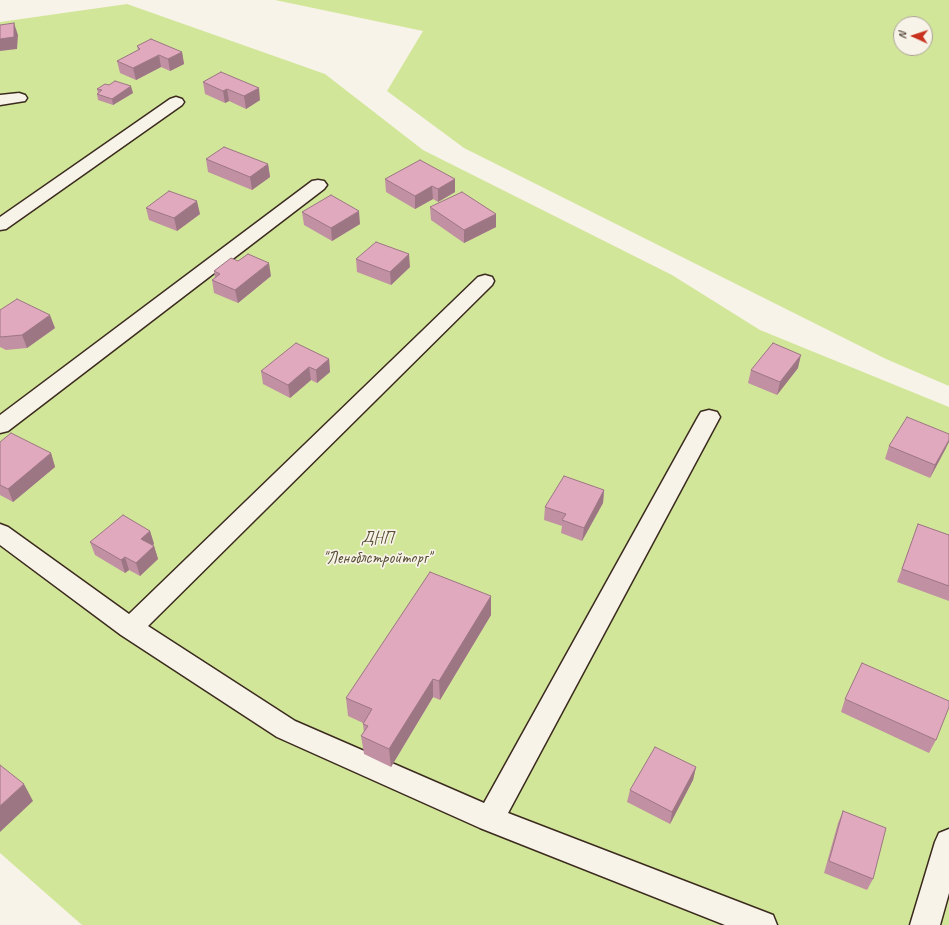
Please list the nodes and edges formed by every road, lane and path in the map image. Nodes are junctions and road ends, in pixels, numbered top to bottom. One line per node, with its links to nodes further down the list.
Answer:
1 (19, 98): 2 (street)
2 (0, 100)
3 (176, 102): 5 (street)
4 (318, 185): 8 (street)
5 (0, 225)
6 (485, 281): 10 (street)
7 (709, 417): 11 (street)
8 (0, 426)
9 (0, 533): 10 (street)
10 (130, 628): 11 (street)
11 (490, 819): 13 (street)
12 (949, 842): 14 (street)
13 (762, 925)
14 (925, 925)

